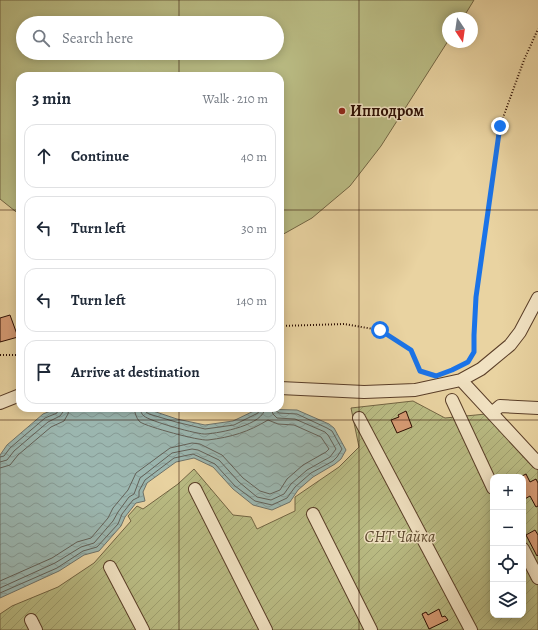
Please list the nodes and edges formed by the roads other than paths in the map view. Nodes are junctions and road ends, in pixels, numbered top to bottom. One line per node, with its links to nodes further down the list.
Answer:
1 (538, 298): 2 (street)
2 (461, 380): 3 (street); 8 (street)
3 (284, 388)
4 (16, 397): 6 (street)
5 (452, 400): 11 (street)
6 (0, 403)
7 (538, 408): 8 (street)
8 (492, 413): 10 (street)
9 (359, 418): 20 (street)
10 (538, 463)
11 (490, 482)
12 (195, 488): 18 (street)
13 (313, 514): 19 (street)
14 (526, 555): 16 (street)
15 (110, 567): 17 (street)
16 (538, 578)
17 (143, 630)
18 (266, 630)
19 (371, 630)
20 (471, 630)

